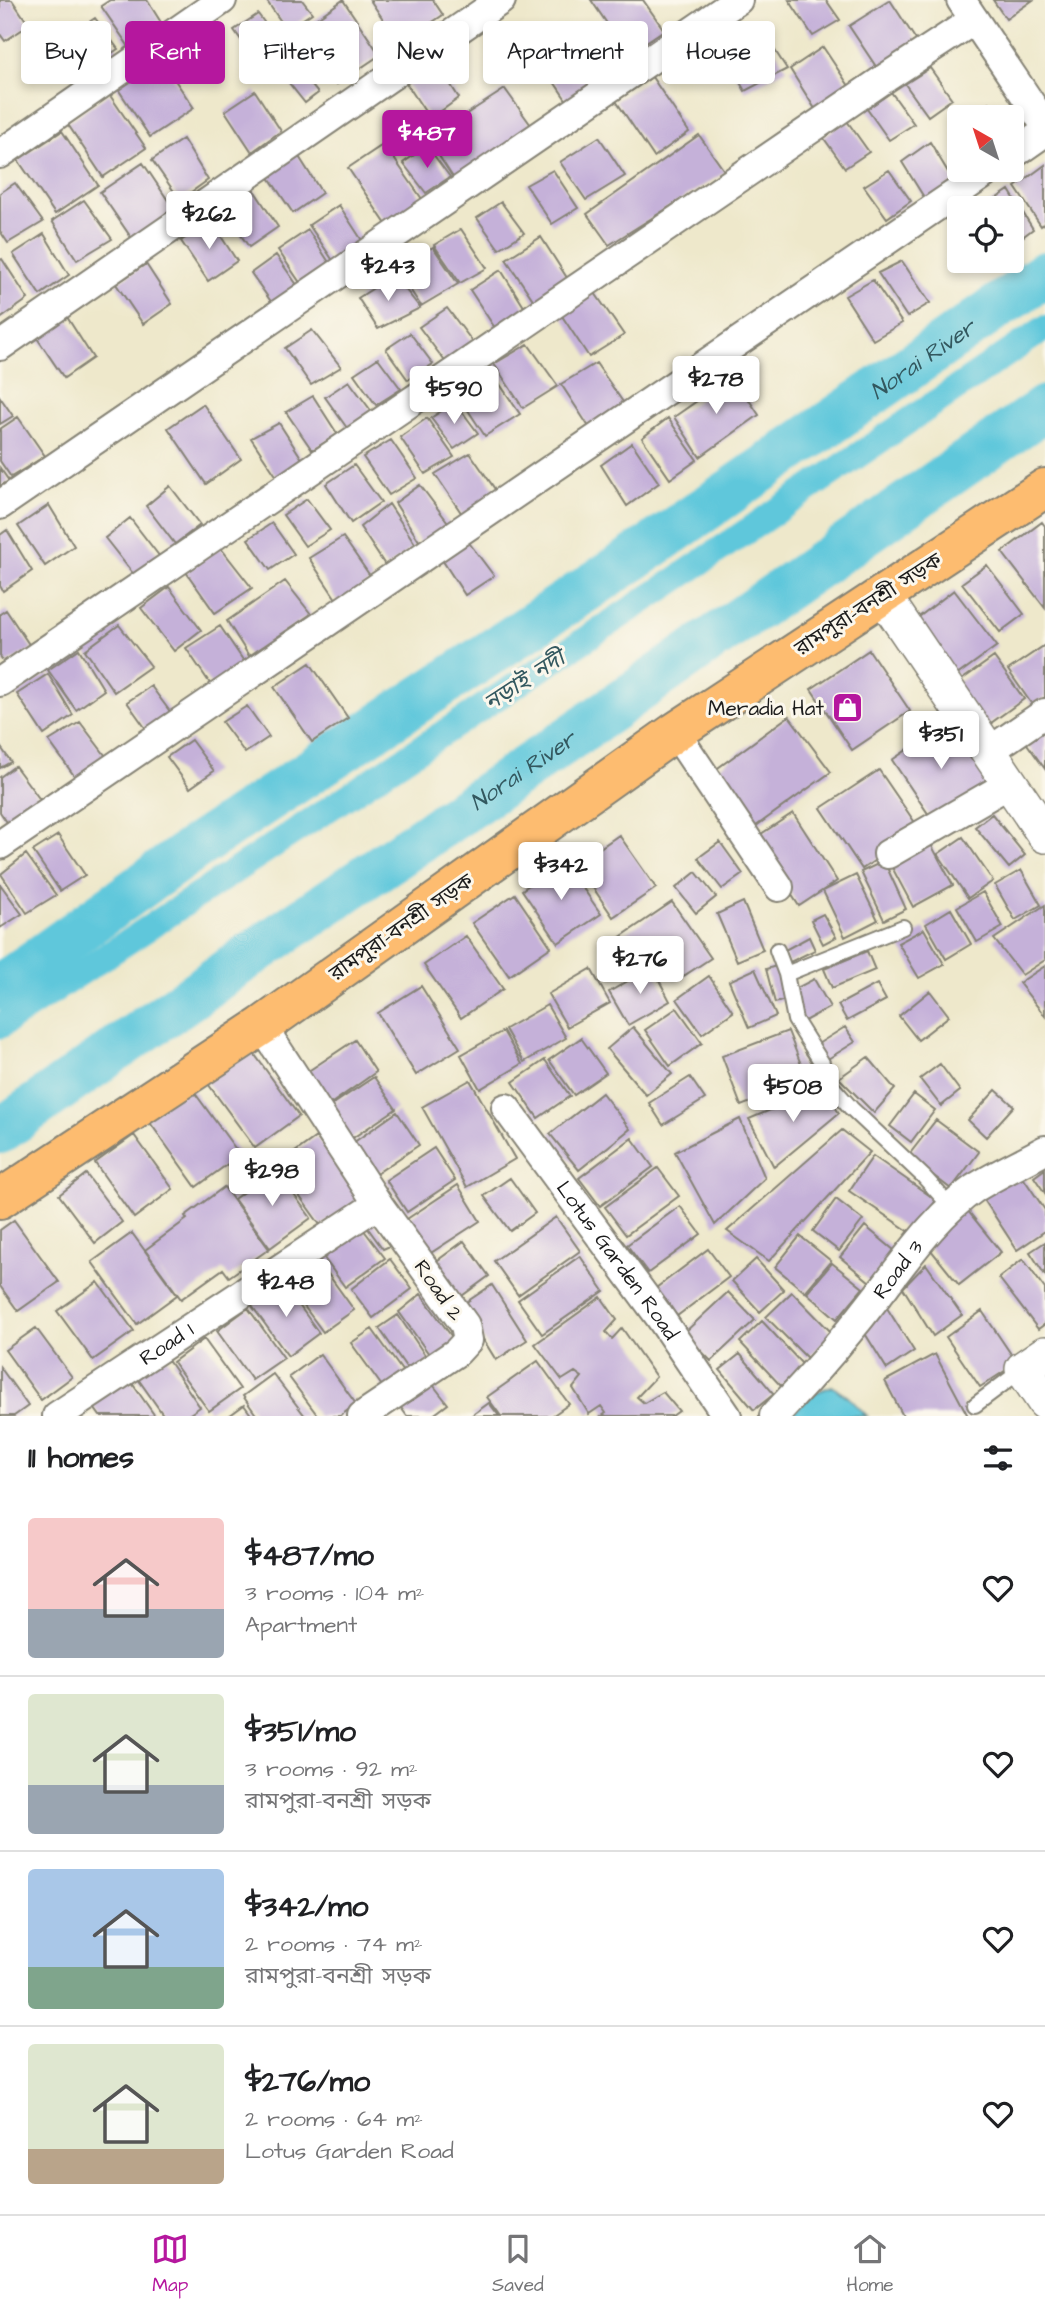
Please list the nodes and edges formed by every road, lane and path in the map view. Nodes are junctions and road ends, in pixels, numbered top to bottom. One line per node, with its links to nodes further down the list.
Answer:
1 (222, 0): 8 (street)
2 (501, 0): 10 (street)
3 (738, 0): 12 (street)
4 (967, 10): 5 (street); 14 (street)
5 (1045, 125)
6 (1045, 132): 7 (street)
7 (1024, 147)
8 (0, 155)
9 (972, 182): 20 (street)
10 (0, 346)
11 (1045, 488): 13 (main road, রামপুরা-বনশ্রী সড়ক)
12 (0, 505)
13 (882, 594): 16 (main road, রামপুরা-বনশ্রী সড়ক); 17 (street)
14 (0, 682)
15 (1045, 713): 17 (street)
16 (675, 732): 22 (street); 26 (main road, রামপুরা-বনশ্রী সড়ক)
17 (988, 752): 18 (street)
18 (1009, 784): 19 (street); 21 (street)
19 (1045, 835)
20 (0, 845)
21 (888, 854)
22 (779, 887)
23 (903, 927): 25 (lane)
24 (778, 950): 25 (lane)
25 (786, 974): 31 (lane)
26 (262, 1026): 29 (main road, রামপুরা-বনশ্রী সড়ক); 30 (street)
27 (506, 1108): 37 (street, Lotus Garden Road)
28 (1045, 1150): 31 (street, Road 3)
29 (0, 1199)
30 (379, 1204): 35 (street, Road 1); 36 (street, Road 2)
31 (952, 1208): 38 (street, Road 3)
32 (1034, 1362): 33 (street); 34 (lane)
33 (1045, 1402)
34 (975, 1405)
35 (57, 1416)
36 (362, 1416)
37 (727, 1416)
38 (774, 1416)

